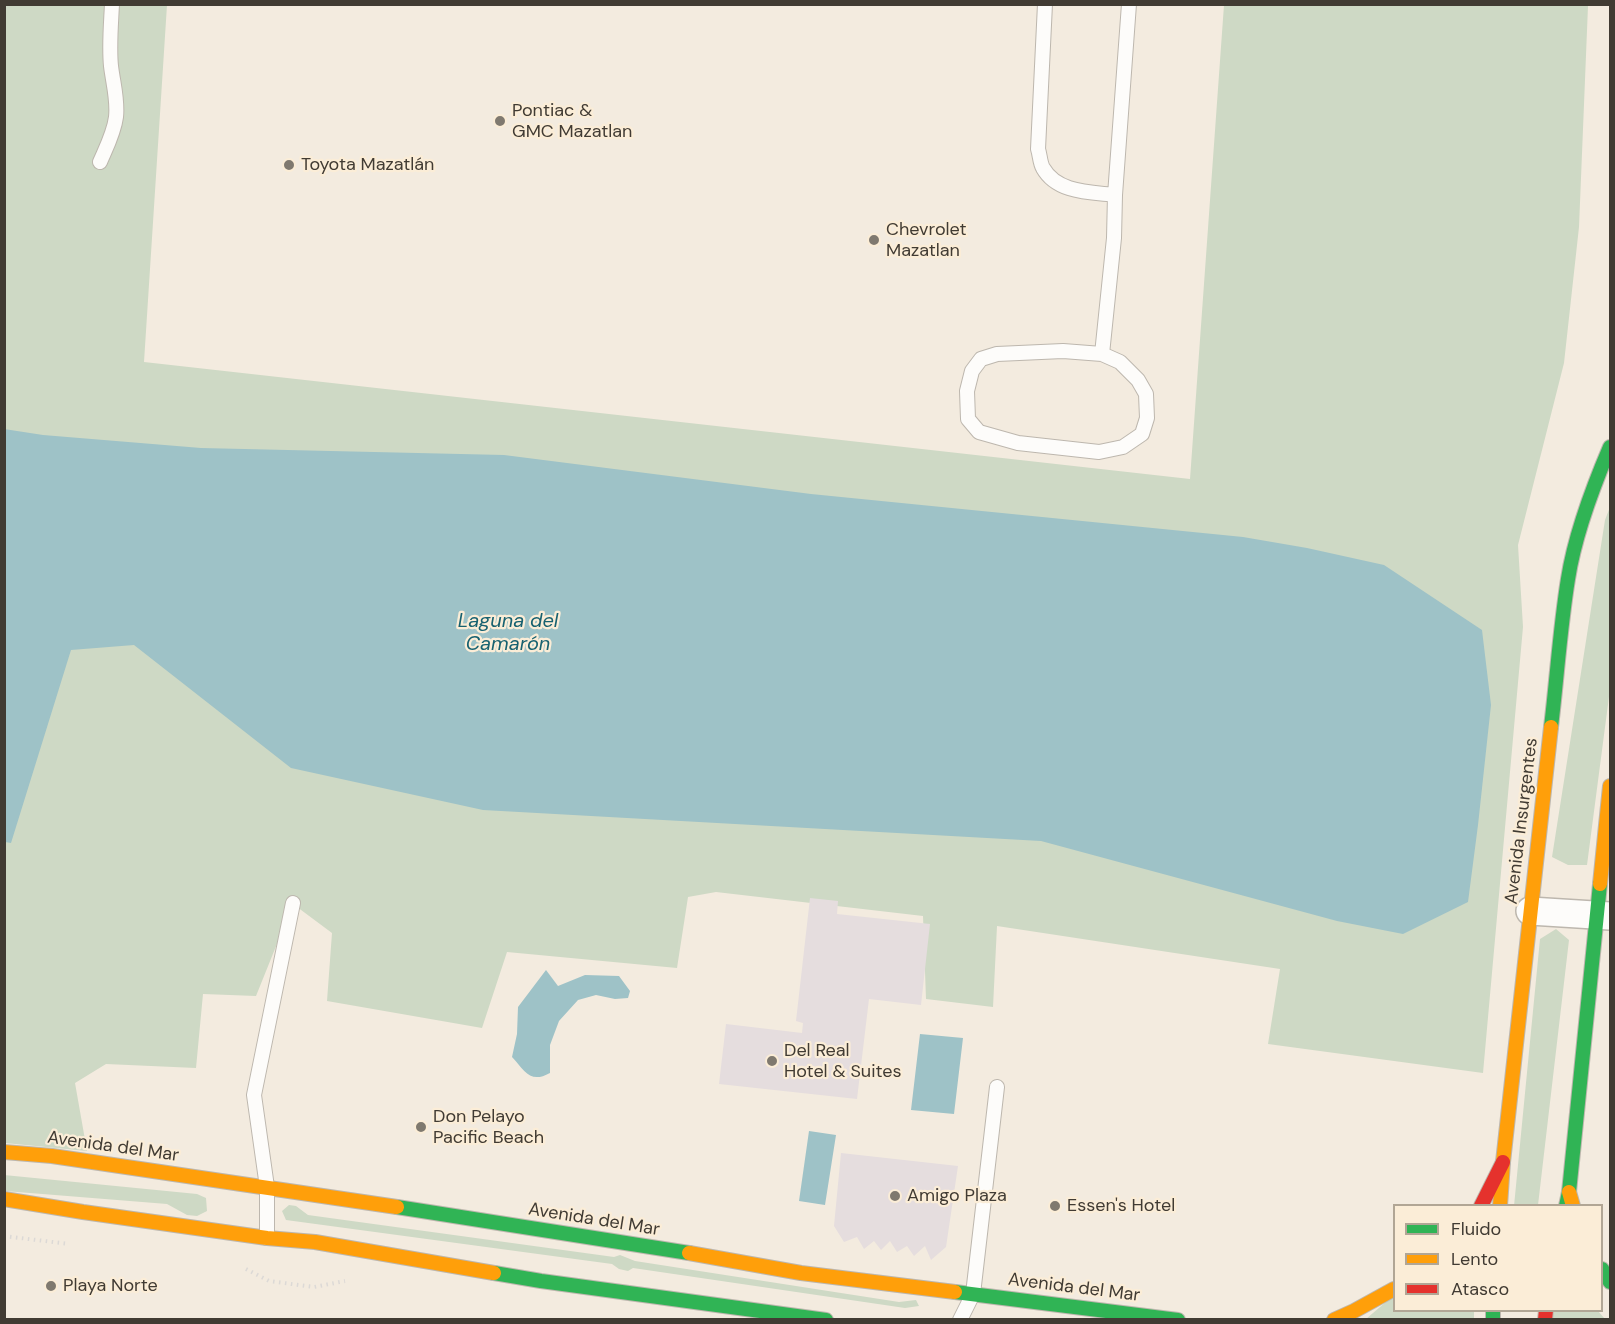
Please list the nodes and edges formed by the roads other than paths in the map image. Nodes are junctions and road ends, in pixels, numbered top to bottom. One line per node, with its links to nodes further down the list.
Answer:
1 (112, 4): 4 (lane)
2 (1045, 4): 5 (lane)
3 (1129, 4): 5 (lane)
4 (100, 162)
5 (1115, 195): 6 (lane)
6 (1102, 354): 6 (lane)
7 (1611, 447): 10 (main road, Avenida Insurgentes)
8 (1611, 786): 11 (main road)
9 (293, 903): 15 (lane)
10 (1530, 911): 11 (street); 14 (main road, Avenida Insurgentes)
11 (1604, 915): 17 (main road)
12 (997, 1087): 22 (lane)
13 (4, 1152): 15 (main road, Avenida del Mar)
14 (1503, 1162): 18 (main road); 19 (main road, Avenida Insurgentes)
15 (267, 1187): 20 (lane); 22 (main road, Avenida del Mar)
16 (4, 1199): 20 (main road)
17 (1569, 1201)
18 (1482, 1204)
19 (1500, 1204)
20 (267, 1238): 23 (main road)
21 (1393, 1290): 26 (main road)
22 (973, 1294): 24 (lane); 25 (main road, Avenida del Mar)
23 (826, 1320)
24 (960, 1320)
25 (1178, 1320)
26 (1334, 1320)

